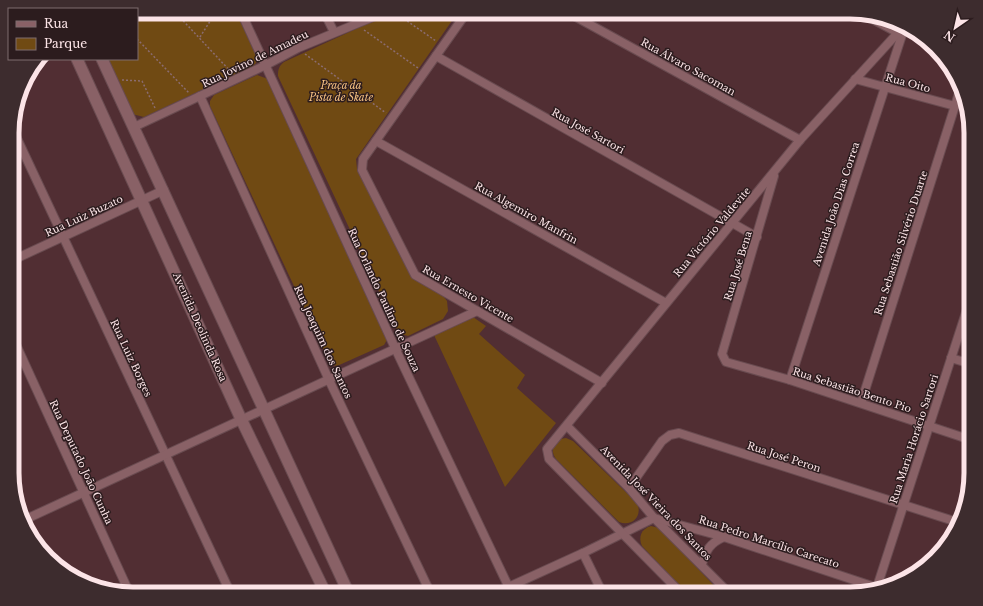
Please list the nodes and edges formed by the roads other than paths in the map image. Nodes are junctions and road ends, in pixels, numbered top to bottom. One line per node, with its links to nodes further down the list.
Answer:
1 (244, 19): 13 (street, Rua Orlando Paulino de Souza)
2 (328, 19): 8 (street)
3 (368, 19): 8 (street, Rua Jovino de Amadeu)
4 (462, 19): 10 (street)
5 (580, 19): 21 (street, Rua Álvaro Sacoman)
6 (879, 23): 9 (street)
7 (901, 31): 9 (street, Rua Victório Valdevite)
8 (334, 32): 13 (street, Rua Jovino de Amadeu)
9 (900, 34): 14 (street, Rua Victório Valdevite); 15 (street, Avenida João Dias Correa)
10 (436, 56): 20 (street); 26 (street, Rua José Sartori)
11 (77, 60): 25 (street, Avenida Deolinda Rosa)
12 (102, 60): 19 (street)
13 (266, 65): 16 (street, Rua Jovino de Amadeu); 33 (street, Rua Orlando Paulino de Souza)
14 (855, 79): 15 (street, Rua Oito); 21 (street, Rua Victório Valdevite)
15 (884, 87): 18 (street, Rua Oito); 39 (street, Avenida João Dias Correa)
16 (197, 97): 19 (street, Rua Jovino de Amadeu); 38 (street, Rua Joaquim dos Santos)
17 (958, 97): 18 (street, Rua Sebastião Silvério Duarte)
18 (955, 106): 41 (street, Rua Sebastião Silvério Duarte)
19 (134, 127): 24 (street)
20 (376, 140): 30 (street, Rua Algemiro Manfrin); 31 (street, Rua Ernesto Vicente)
21 (800, 140): 23 (street, Rua Victório Valdevite)
22 (19, 143): 27 (street, Rua Luiz Borges)
23 (774, 173): 26 (street, Rua Victório Valdevite); 28 (street, Rua José Bena)
24 (164, 190): 25 (street, Rua Luiz Buzato); 42 (street)
25 (143, 200): 27 (street, Rua Luiz Buzato); 43 (street, Avenida Deolinda Rosa)
26 (731, 223): 28 (street, Rua José Sartori); 30 (street, Rua Victório Valdevite)
27 (64, 237): 29 (street, Rua Luiz Buzato); 47 (street, Rua Luiz Borges)
28 (757, 237): 36 (street, Rua José Bena)
29 (19, 257)
30 (666, 303): 40 (street, Rua Victório Valdevite)
31 (477, 311): 33 (street); 40 (street, Rua Ernesto Vicente)
32 (964, 318): 35 (street, Rua Maria Horácio Sartori)
33 (395, 348): 38 (street); 65 (street, Rua Orlando Paulino de Souza)
34 (19, 351): 49 (street, Rua Deputado João Cunha)
35 (951, 358): 37 (street); 45 (street, Rua Maria Horácio Sartori)
36 (726, 362): 39 (street, Rua Sebastião Bento Pio)
37 (964, 362)
38 (329, 380): 42 (street); 64 (street, Rua Joaquim dos Santos)
39 (790, 380): 41 (street, Rua Sebastião Bento Pio)
40 (602, 383): 44 (street, Rua Victório Valdevite)
41 (861, 403): 45 (street, Rua Sebastião Bento Pio)
42 (262, 411): 43 (street); 63 (street)
43 (241, 419): 47 (street); 62 (street, Avenida Deolinda Rosa)
44 (567, 426): 48 (street, Avenida José Vieira dos Santos); 54 (street, Rua Victório Valdevite)
45 (929, 426): 46 (street, Rua Sebastião Bento Pio); 50 (street, Rua Maria Horácio Sartori)
46 (964, 438)
47 (165, 454): 49 (street); 61 (street, Rua Luiz Borges)
48 (629, 488): 50 (street, Rua José Peron); 52 (street, Avenida José Vieira dos Santos)
49 (84, 492): 51 (street); 60 (street, Rua Deputado João Cunha)
50 (903, 506): 53 (street, Rua José Peron); 58 (street, Rua Maria Horácio Sartori)
51 (28, 518)
52 (654, 518): 54 (street); 55 (street, Rua Pedro Marcílio Carecato); 57 (street, Avenida José Vieira dos Santos)
53 (953, 521)
54 (625, 533): 56 (street); 68 (street)
55 (724, 537): 57 (street); 59 (street, Rua Pedro Marcílio Carecato)
56 (583, 553): 66 (street); 67 (street)
57 (702, 564): 69 (street, Avenida José Vieira dos Santos)
58 (879, 583)
59 (871, 585)
60 (127, 587)
61 (227, 587)
62 (323, 587)
63 (346, 587)
64 (428, 587)
65 (510, 587)
66 (517, 587)
67 (600, 587)
68 (675, 587)
69 (723, 587)

